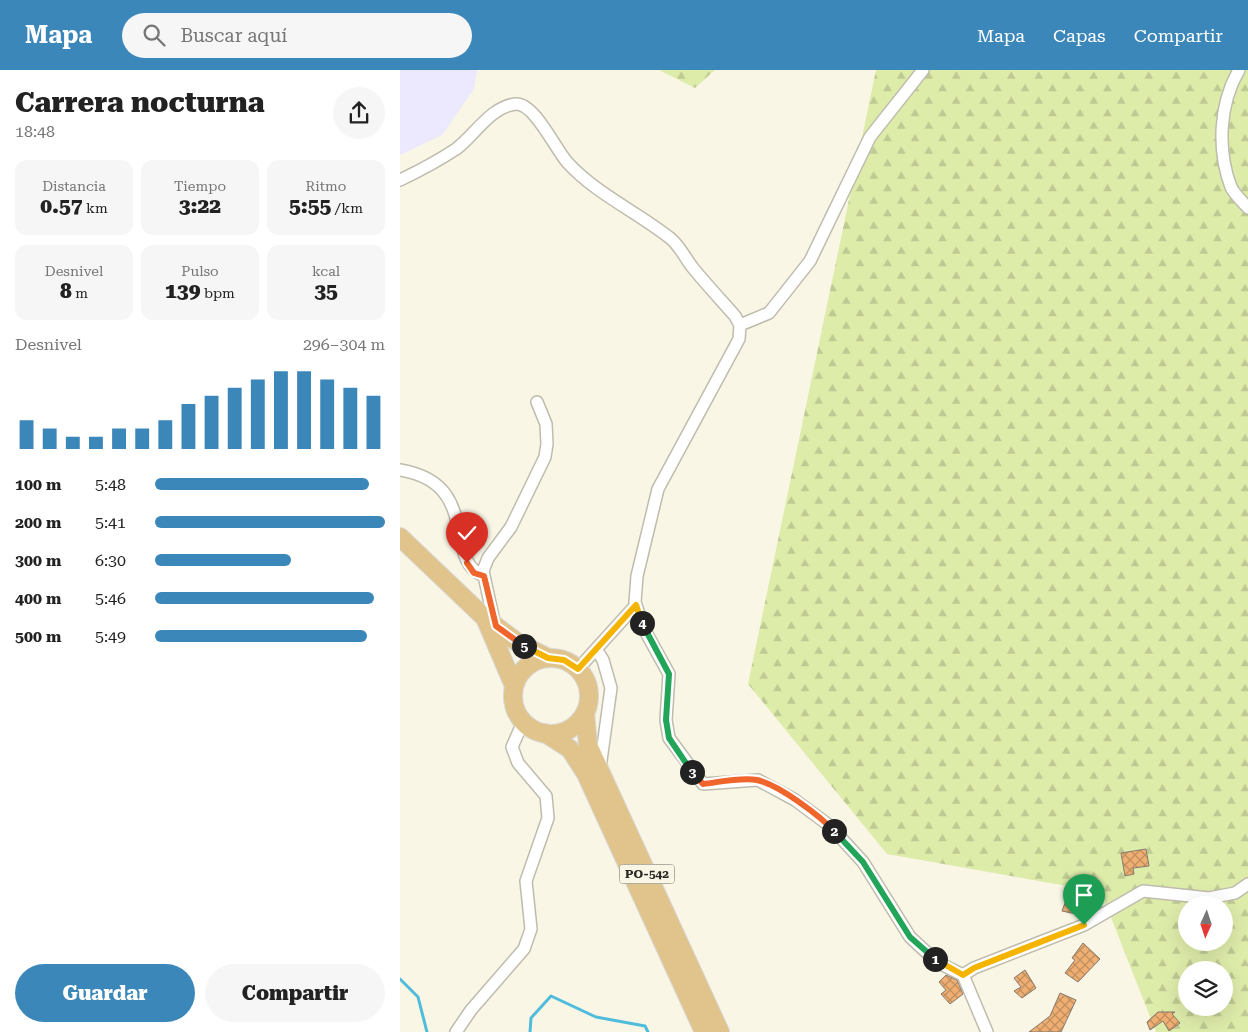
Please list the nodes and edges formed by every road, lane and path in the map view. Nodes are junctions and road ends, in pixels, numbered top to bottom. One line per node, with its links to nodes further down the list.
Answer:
1 (923, 70): 5 (street)
2 (1239, 70): 4 (street)
3 (400, 180): 5 (street)
4 (1248, 208)
5 (740, 325): 10 (street)
6 (537, 402): 9 (street)
7 (400, 470): 9 (street)
8 (400, 537): 11 (main road)
9 (484, 576): 11 (street)
10 (636, 605): 12 (street); 21 (street)
11 (490, 622): 13 (main road); 15 (main road)
12 (596, 649): 14 (street); 19 (street)
13 (548, 658): 14 (main road); 15 (main road)
14 (578, 669): 16 (main road, PO-542)
15 (514, 686): 17 (main road)
16 (585, 713): 18 (main road); 19 (main road, PO-542)
17 (523, 722): 18 (main road, PO-542); 22 (street)
18 (545, 733): 23 (main road, PO-542)
19 (600, 768): 24 (main road, PO-542)
20 (1248, 884): 21 (street)
21 (963, 975): 25 (street)
22 (456, 1032)
23 (704, 1032)
24 (720, 1032)
25 (987, 1032)

